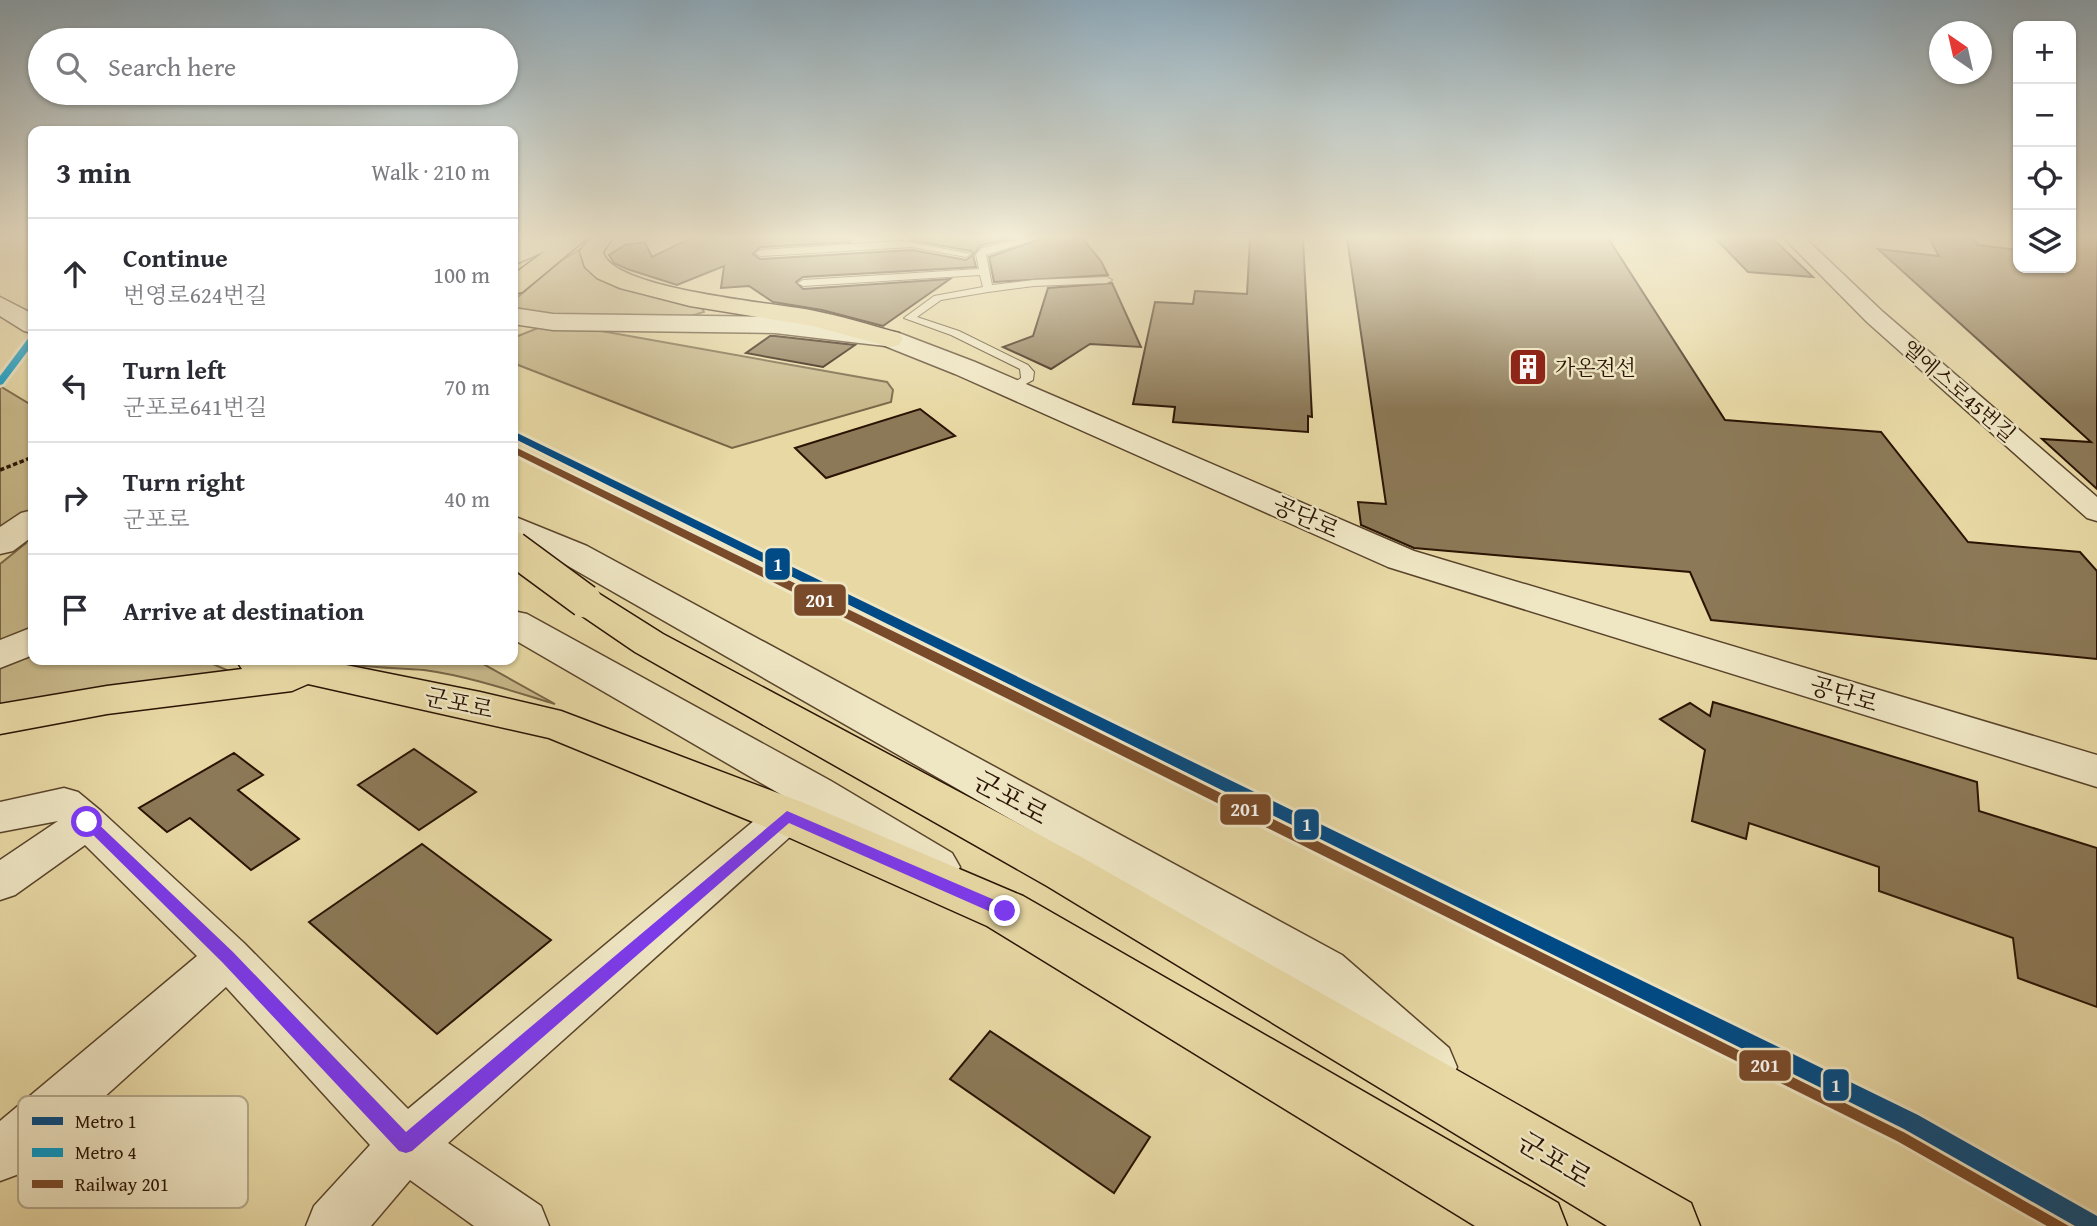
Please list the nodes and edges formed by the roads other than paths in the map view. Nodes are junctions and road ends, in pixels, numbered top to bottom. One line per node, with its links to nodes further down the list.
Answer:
1 (677, 295): 6 (main road)
2 (954, 295): 8 (lane)
3 (1853, 295): 9 (street, 엘에스로45번길)
4 (518, 317): 6 (street, 공단로)
5 (13, 319): 7 (street)
6 (890, 339): 8 (street, 공단로)
7 (0, 342)
8 (1011, 388): 22 (street, 공단로)
9 (2097, 512)
10 (28, 523): 12 (street)
11 (518, 528): 14 (street, 군포로)
12 (0, 543)
13 (518, 552): 30 (main road, 군포로, bridge)
14 (574, 554): 15 (street); 30 (street, 군포로)
15 (518, 555)
16 (518, 626): 27 (street, 군포로)
17 (28, 642): 18 (street)
18 (0, 655)
19 (277, 665): 20 (main road, 군포로)
20 (314, 674): 21 (main road); 23 (main road, 군포로)
21 (0, 719)
22 (2097, 771)
23 (787, 816): 27 (main road, 군포로); 32 (street)
24 (0, 817): 25 (street)
25 (87, 822): 26 (street); 28 (street)
26 (0, 883)
27 (1005, 911): 36 (main road, 군포로)
28 (228, 957): 29 (street); 32 (street)
29 (69, 1096)
30 (1479, 1114): 37 (main road, 군포로)
31 (18, 1140): 33 (street)
32 (406, 1144): 34 (street); 35 (street)
33 (0, 1156)
34 (334, 1226)
35 (521, 1226)
36 (1535, 1226)
37 (1668, 1226)

